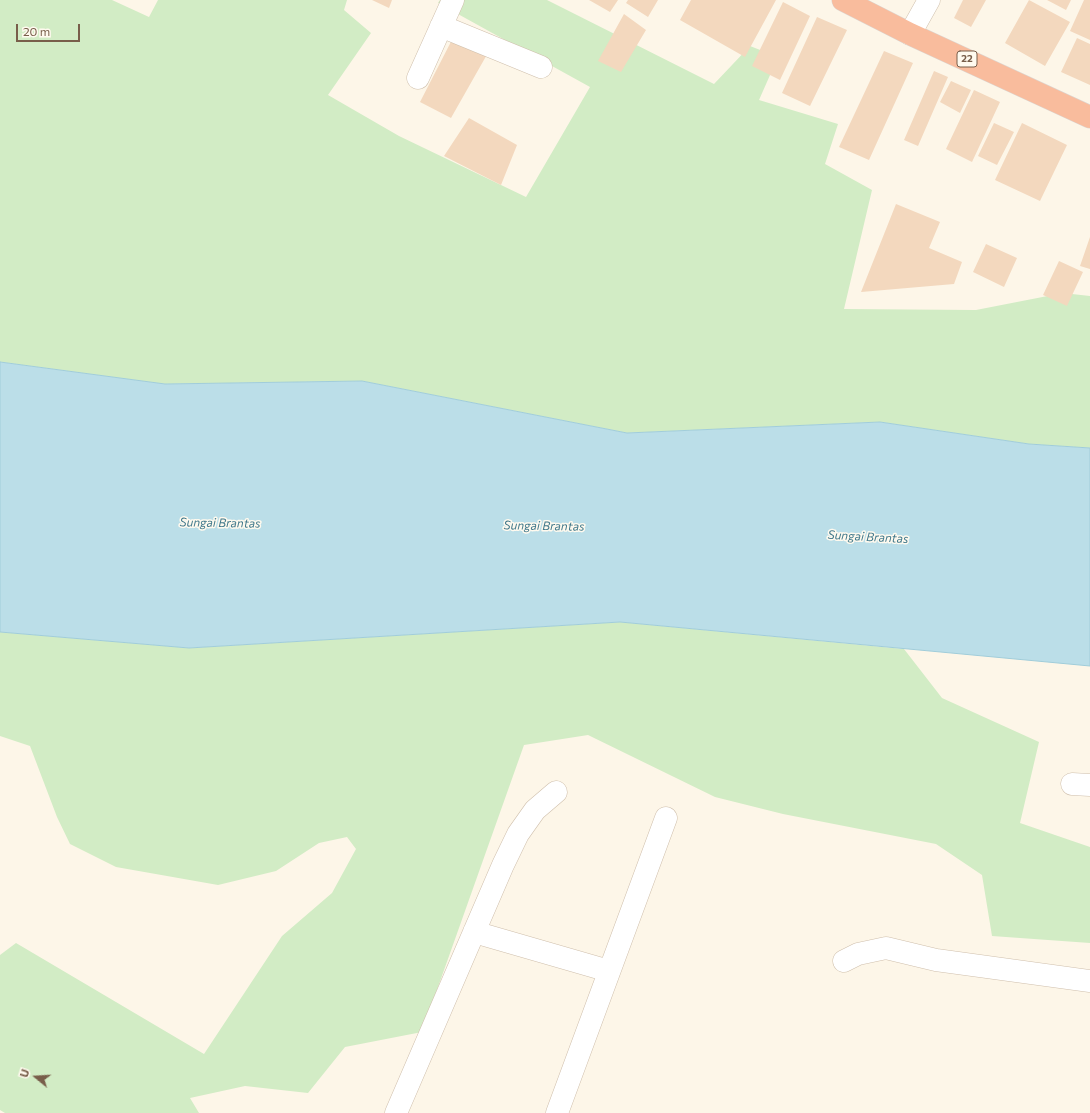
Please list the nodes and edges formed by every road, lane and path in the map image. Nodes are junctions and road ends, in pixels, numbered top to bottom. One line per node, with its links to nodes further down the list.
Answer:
1 (452, 0): 4 (street)
2 (843, 0): 5 (highway, 22)
3 (929, 0): 5 (street)
4 (441, 26): 6 (street); 7 (street)
5 (910, 34): 8 (highway, 22)
6 (540, 67)
7 (418, 78)
8 (1090, 117)
9 (556, 792): 11 (street)
10 (666, 818): 13 (street)
11 (474, 932): 13 (street); 15 (street)
12 (844, 961): 14 (street)
13 (609, 971): 16 (street)
14 (1090, 981)
15 (396, 1113)
16 (556, 1113)

